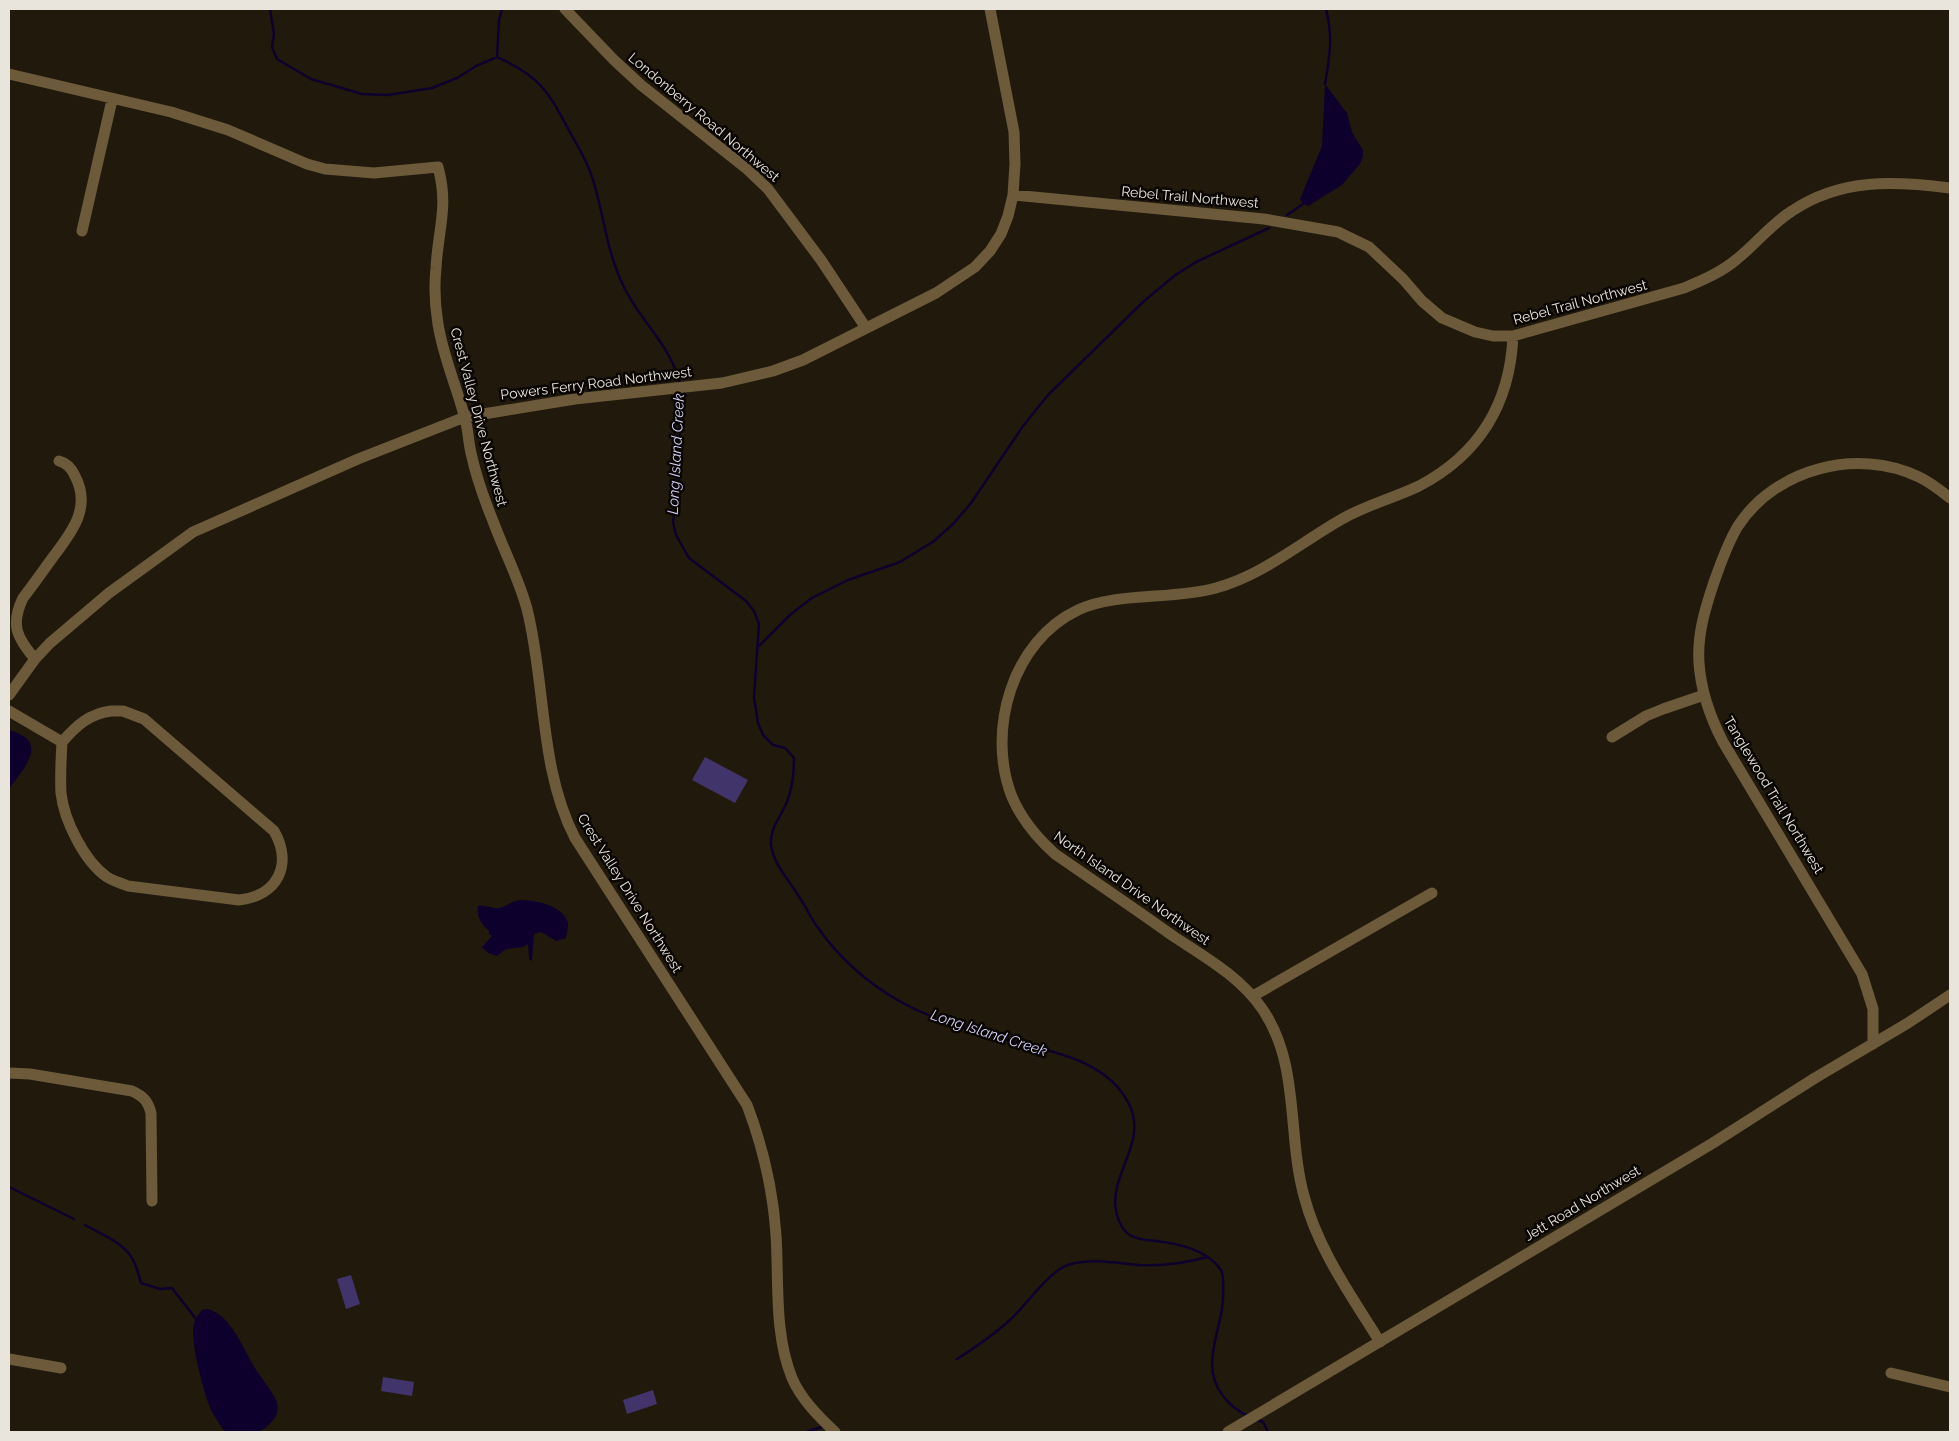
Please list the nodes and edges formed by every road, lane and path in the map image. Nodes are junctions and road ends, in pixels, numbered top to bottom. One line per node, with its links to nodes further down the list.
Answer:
1 (565, 9): 8 (street, Londonberry Road Northwest)
2 (990, 9): 6 (street, Powers Ferry Road Northwest)
3 (9, 74): 4 (street)
4 (112, 100): 7 (street); 10 (street, Crest Valley Drive Northwest)
5 (1950, 188): 9 (street, Rebel Trail Northwest)
6 (1012, 195): 8 (street, Powers Ferry Road Northwest); 9 (street, Rebel Trail Northwest)
7 (82, 231)
8 (866, 328): 10 (street, Powers Ferry Road Northwest)
9 (1513, 336): 21 (street, North Island Drive Northwest)
10 (465, 417): 13 (street, Powers Ferry Road Northwest); 30 (street, Crest Valley Drive Northwest)
11 (59, 461): 13 (street)
12 (1950, 498): 15 (street, Tanglewood Trail Northwest)
13 (35, 659): 14 (street, Powers Ferry Road Northwest)
14 (9, 695)
15 (1704, 695): 17 (street); 22 (street, Tanglewood Trail Northwest)
16 (9, 711): 18 (street)
17 (1612, 737)
18 (62, 742): 18 (street)
19 (1432, 893): 21 (street)
20 (1950, 995): 22 (street, Jett Road Northwest)
21 (1253, 996): 25 (street, North Island Drive Northwest)
22 (1873, 1044): 25 (street, Jett Road Northwest)
23 (9, 1073): 24 (street)
24 (152, 1201)
25 (1380, 1342): 31 (street, Jett Road Northwest)
26 (9, 1360): 27 (street)
27 (61, 1368)
28 (1890, 1373): 29 (street)
29 (1950, 1387)
30 (835, 1432)
31 (1228, 1432)

